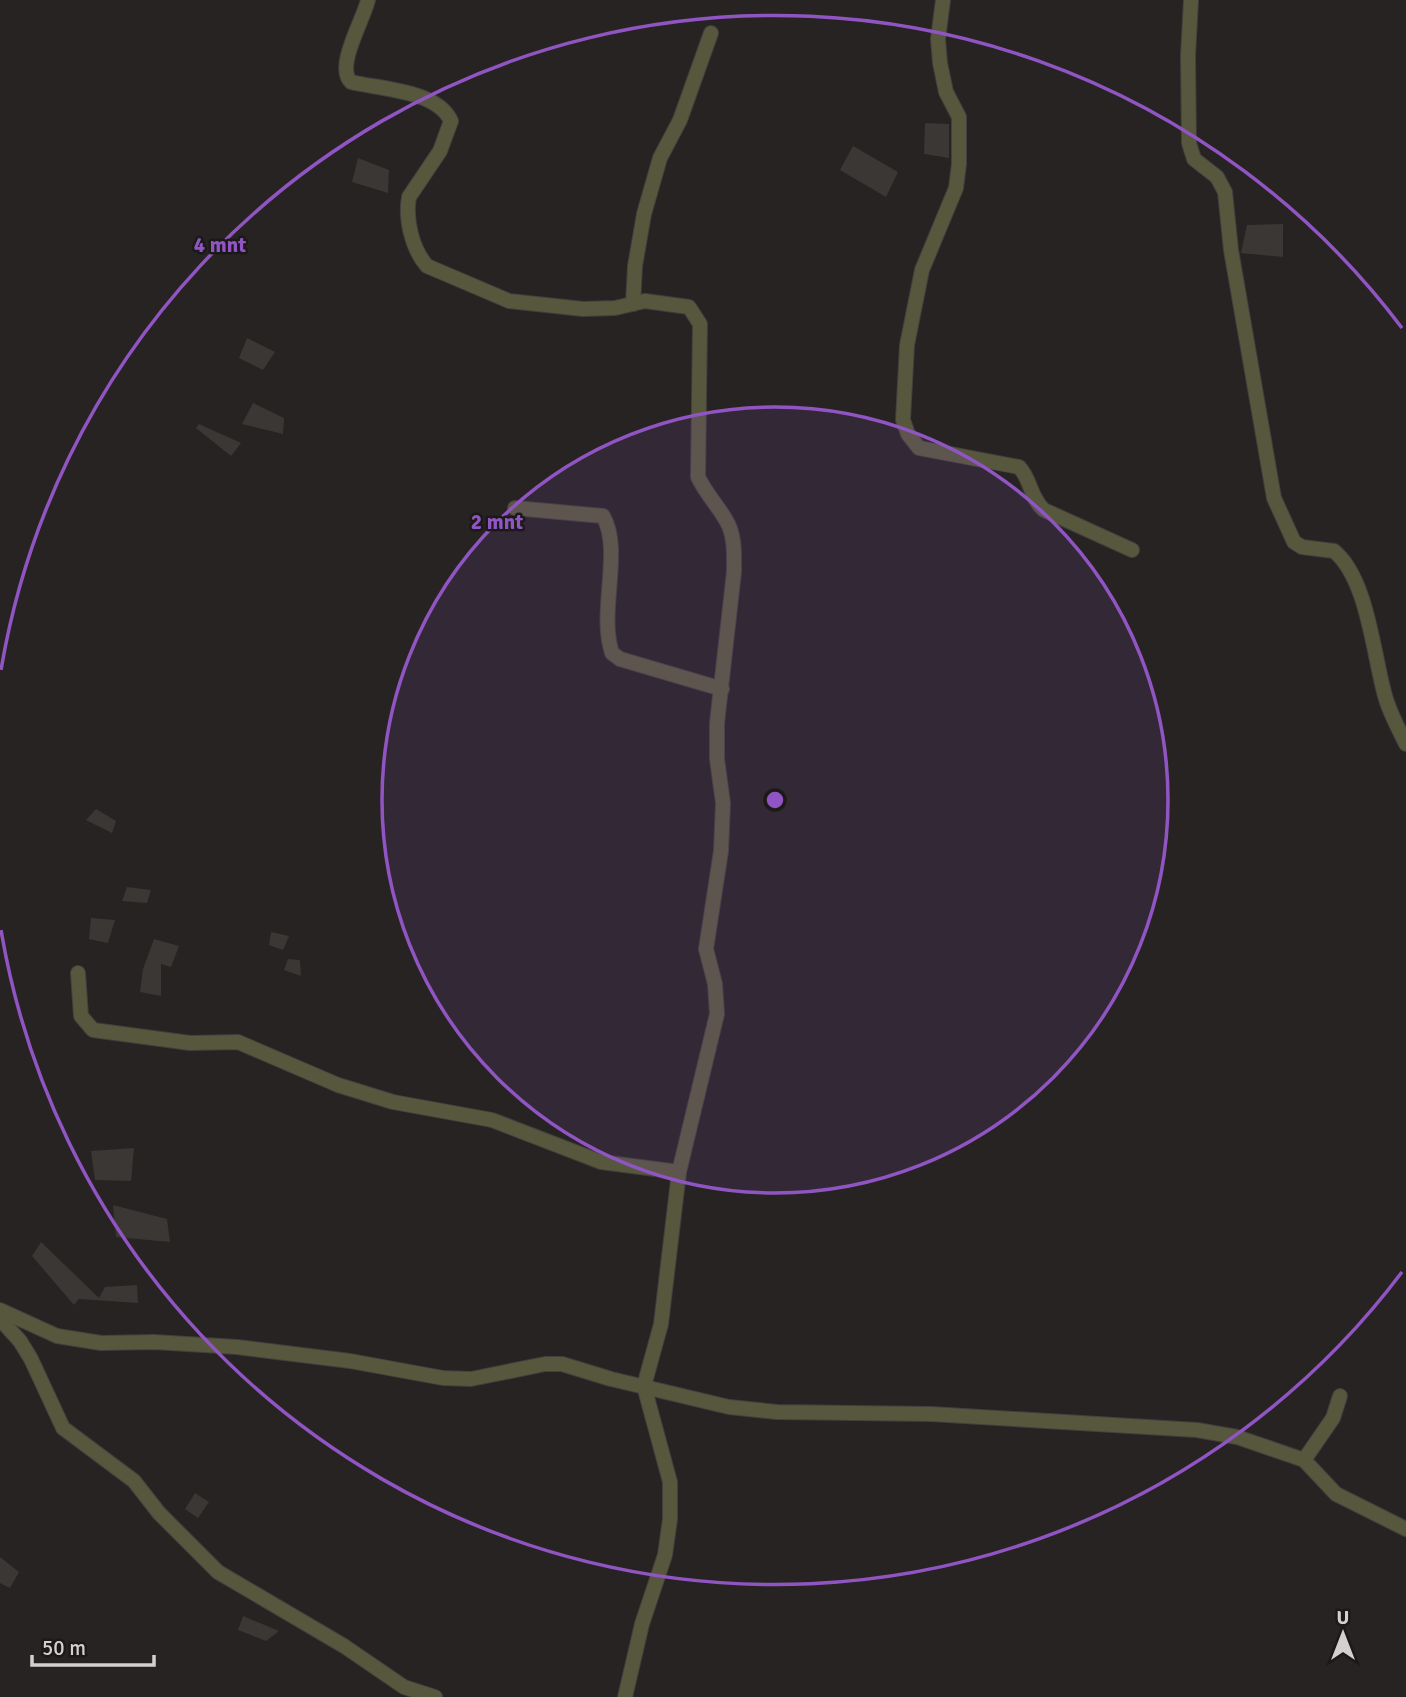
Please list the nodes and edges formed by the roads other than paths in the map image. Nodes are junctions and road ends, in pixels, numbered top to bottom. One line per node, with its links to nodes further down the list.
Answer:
1 (368, 0): 5 (street)
2 (943, 0): 7 (street)
3 (1191, 0): 9 (street)
4 (711, 33): 5 (street)
5 (633, 304): 8 (street)
6 (515, 508): 8 (street)
7 (1132, 550)
8 (722, 689): 11 (street)
9 (1406, 744)
10 (78, 973): 11 (street)
11 (679, 1172): 14 (street)
12 (0, 1310): 14 (street)
13 (0, 1320): 18 (street)
14 (644, 1386): 16 (street); 20 (street)
15 (1340, 1396): 16 (street)
16 (1304, 1460): 17 (street)
17 (1406, 1529)
18 (402, 1692): 19 (street)
19 (435, 1697)
20 (625, 1697)

